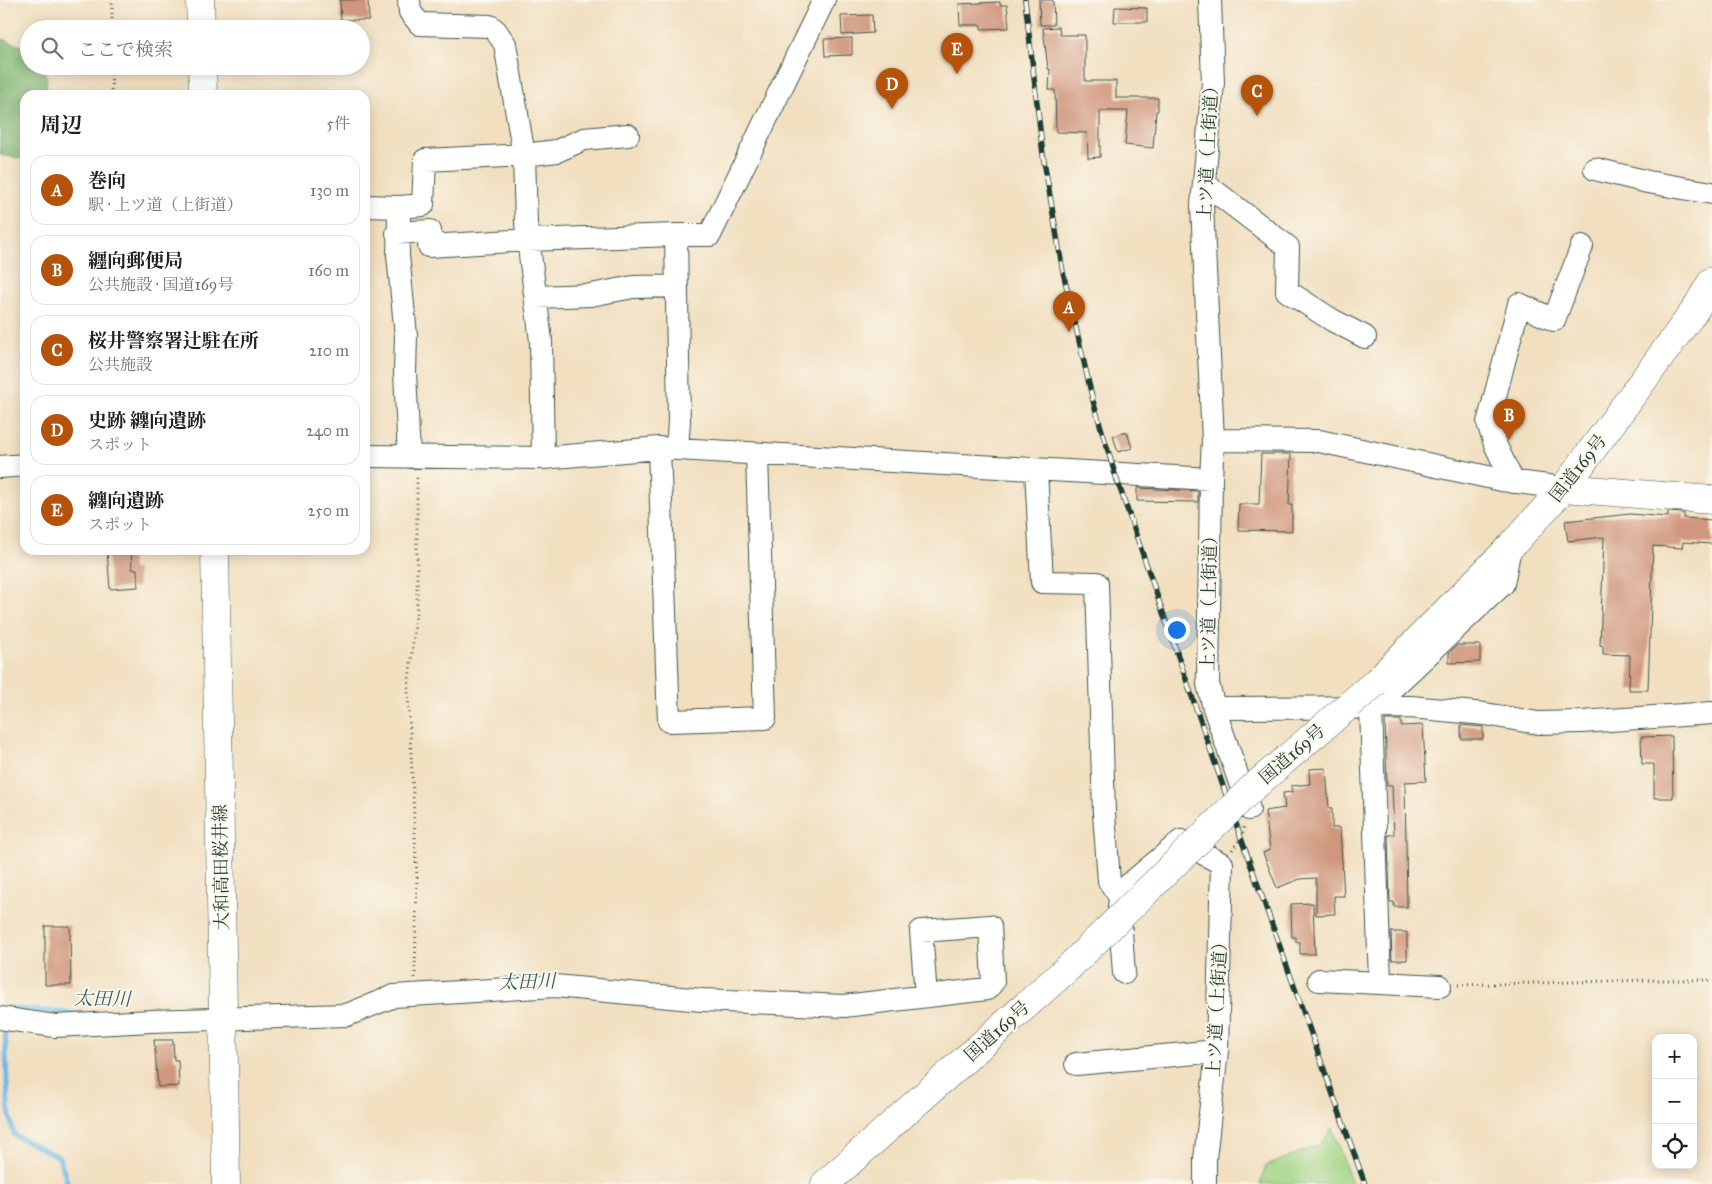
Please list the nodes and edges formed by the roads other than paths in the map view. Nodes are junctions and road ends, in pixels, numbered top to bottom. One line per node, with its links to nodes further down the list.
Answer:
1 (200, 0): 5 (main road)
2 (409, 0): 9 (street)
3 (824, 0): 16 (street)
4 (1210, 0): 11 (street, 上ツ道（上街道）)
5 (201, 20)
6 (202, 75): 7 (main road)
7 (203, 90)
8 (628, 135): 9 (street)
9 (524, 155): 14 (street); 17 (street)
10 (1595, 169): 12 (street)
11 (1204, 183): 23 (street); 24 (street, 上ツ道（上街道）)
12 (1712, 193)
13 (370, 206): 14 (street)
14 (400, 207): 15 (street)
15 (397, 232): 17 (street); 28 (street)
16 (676, 235): 17 (street); 20 (street)
17 (528, 240): 21 (street)
18 (1582, 246): 34 (street)
19 (1712, 281): 22 (main road, 国道169号)
20 (677, 286): 21 (street); 25 (street)
21 (536, 297): 29 (street)
22 (1704, 311): 35 (main road, 国道169号)
23 (1364, 337)
24 (1213, 440): 33 (street, 上ツ道（上街道）); 34 (street)
25 (668, 448): 26 (street); 26 (street); 29 (street)
26 (757, 454): 32 (street)
27 (370, 456): 28 (street)
28 (413, 457): 29 (street)
29 (543, 458)
30 (20, 466): 31 (street)
31 (0, 468)
32 (1036, 470): 33 (street); 42 (street)
33 (1211, 479): 39 (street, 上ツ道（上街道）)
34 (1513, 482): 35 (street)
35 (1564, 488): 36 (main road); 38 (main road, 国道169号)
36 (1712, 500)
37 (215, 555): 49 (main road, 大和高田桜井線)
38 (1373, 695): 39 (street); 40 (street); 45 (street); 53 (main road, 国道169号, bridge)
39 (1214, 708): 41 (street, 上ツ道（上街道）)
40 (1712, 713)
41 (1250, 809)
42 (1118, 894): 43 (street); 50 (street, 上ツ道（上街道）)
43 (1124, 973)
44 (1319, 980): 45 (street)
45 (1380, 983): 46 (street)
46 (1440, 986)
47 (926, 996): 49 (street)
48 (0, 1018): 49 (street)
49 (224, 1019): 52 (main road, 大和高田桜井線)
50 (1217, 1051): 51 (street); 54 (street, 上ツ道（上街道）)
51 (1076, 1064)
52 (226, 1184)
53 (825, 1184)
54 (1206, 1184)

